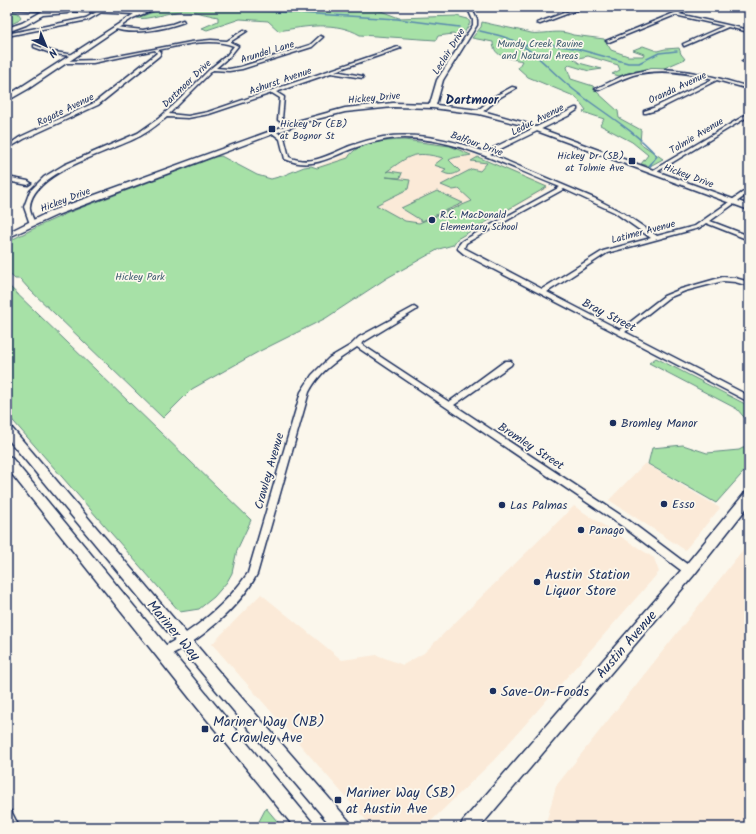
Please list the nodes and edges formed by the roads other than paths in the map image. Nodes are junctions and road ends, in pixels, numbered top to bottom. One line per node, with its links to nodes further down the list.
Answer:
1 (11, 7): 10 (main road)
2 (57, 7): 13 (main road)
3 (158, 7): 15 (main road); 16 (main road)
4 (411, 7): 5 (street)
5 (470, 7): 48 (main road, Leclair Drive)
6 (583, 7): 21 (street)
7 (692, 7): 17 (street)
8 (734, 7): 11 (street)
9 (7, 8): 20 (main road)
10 (49, 8): 12 (main road); 18 (main road); 20 (main road)
11 (749, 10)
12 (68, 11): 13 (main road); 18 (main road)
13 (102, 11): 14 (main road); 16 (main road); 27 (street)
14 (120, 13): 15 (main road); 16 (main road)
15 (139, 13): 16 (main road)
16 (131, 14): 23 (main road)
17 (676, 14): 22 (street); 30 (street)
18 (40, 15): 24 (main road)
19 (183, 21): 23 (street)
20 (22, 22): 24 (main road)
21 (539, 23)
22 (728, 26): 26 (street); 31 (street)
23 (115, 28): 35 (main road)
24 (7, 29)
25 (245, 31): 29 (street)
26 (749, 31)
27 (7, 35)
28 (321, 37): 39 (street, Arundel Lane)
29 (229, 41): 34 (street, Dartmoor Drive); 39 (street, Dartmoor Drive)
30 (608, 41)
31 (684, 45)
32 (35, 46): 35 (street)
33 (399, 48): 40 (street, Ashurst Avenue)
34 (156, 49): 38 (street, Dartmoor Drive); 57 (street, Rogate Avenue)
35 (73, 55): 38 (main road)
36 (749, 58): 37 (street)
37 (744, 61)
38 (63, 62): 47 (main road)
39 (213, 69): 53 (street, Dartmoor Drive)
40 (332, 72): 41 (street); 46 (street, Ashurst Avenue)
41 (362, 77)
42 (716, 79): 44 (street); 45 (street); 51 (street, Oranda Avenue)
43 (514, 88): 50 (street)
44 (749, 88)
45 (597, 89)
46 (273, 92): 53 (street, Ashurst Avenue); 54 (street)
47 (7, 99)
48 (433, 106): 50 (main road, Hickey Drive); 54 (main road, Hickey Drive)
49 (576, 109): 55 (street, Leduc Avenue)
50 (479, 112): 55 (main road, Hickey Drive)
51 (646, 112)
52 (749, 114): 60 (street, Tolmie Avenue)
53 (165, 115): 59 (street, Dartmoor Drive)
54 (290, 125): 56 (main road, Hickey Drive)
55 (538, 129): 58 (street, Leduc Avenue); 60 (main road, Hickey Drive)
56 (273, 132): 58 (street, Balfour Drive); 69 (main road, Hickey Drive)
57 (7, 148)
58 (486, 154): 63 (street, Balfour Drive)
59 (52, 168)
60 (653, 172): 65 (main road, Hickey Drive)
61 (7, 179): 62 (street)
62 (28, 183)
63 (563, 187): 71 (street, Balfour Drive); 74 (street, Bray Street)
64 (749, 190): 65 (street, Latimer Avenue)
65 (733, 202): 66 (main road, Hickey Drive); 68 (street, Latimer Avenue)
66 (749, 208)
67 (22, 212): 69 (street)
68 (706, 221): 71 (street, Latimer Avenue); 72 (street)
69 (32, 222): 70 (main road, Hickey Drive)
70 (7, 236)
71 (656, 238): 74 (street, Latimer Avenue)
72 (749, 238)
73 (749, 284): 76 (street)
74 (542, 292): 76 (street, Bray Street)
75 (414, 308): 77 (street, Crawley Avenue)
76 (620, 333): 79 (street, Bray Street)
77 (357, 344): 80 (street, Bromley Street); 85 (street, Crawley Avenue)
78 (508, 364): 80 (street)
79 (749, 399)
80 (448, 406): 84 (street, Bromley Street)
81 (7, 430): 85 (main road, Mariner Way)
82 (7, 460): 86 (main road, Mariner Way)
83 (749, 496): 84 (main road, Austin Avenue)
84 (689, 571): 91 (main road, Austin Avenue)
85 (184, 642): 86 (street, Crawley Avenue); 90 (main road, Mariner Way)
86 (163, 654): 89 (main road, Mariner Way)
87 (7, 815): 88 (street)
88 (13, 827)
89 (305, 827)
90 (343, 827)
91 (468, 827)

